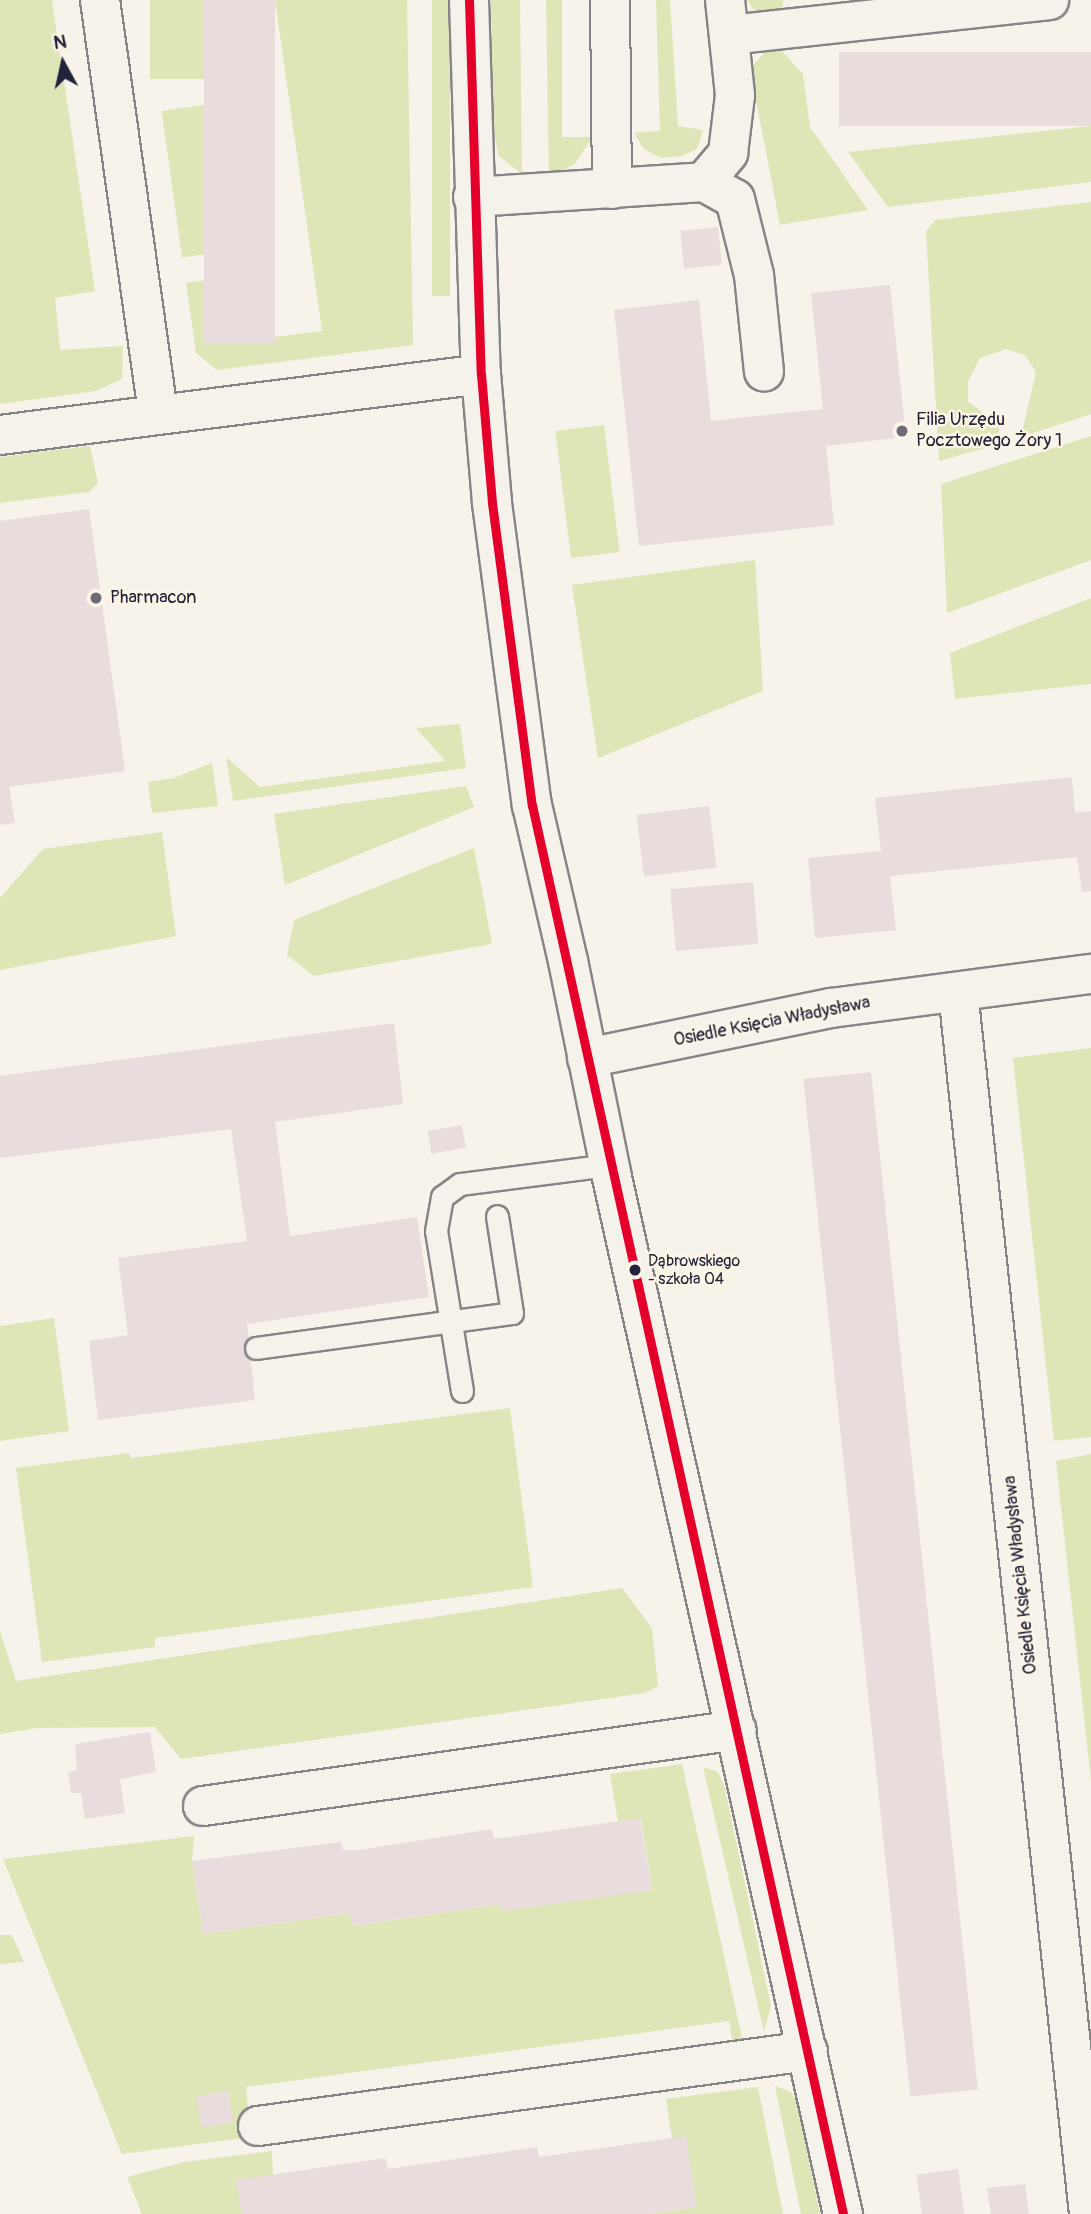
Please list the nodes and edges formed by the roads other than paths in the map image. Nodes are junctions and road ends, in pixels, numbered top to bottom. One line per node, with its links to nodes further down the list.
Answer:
1 (100, 0): 11 (street)
2 (469, 0): 8 (street)
3 (610, 0): 7 (street)
4 (1049, 0): 5 (street)
5 (727, 17): 6 (street)
6 (704, 182): 7 (street); 9 (street)
7 (612, 189): 8 (street)
8 (473, 197): 10 (street)
9 (764, 371)
10 (481, 373): 11 (street); 15 (street)
11 (158, 414): 12 (street)
12 (0, 435)
13 (1091, 974): 14 (street, Osiedle Księcia Władysława)
14 (958, 992): 15 (street, Osiedle Księcia Władysława); 25 (street, Osiedle Księcia Władysława)
15 (587, 1058): 16 (street)
16 (609, 1165): 18 (lane); 21 (street)
17 (497, 1216): 18 (lane)
18 (451, 1321): 19 (lane); 20 (lane)
19 (256, 1348)
20 (462, 1391)
21 (737, 1730): 22 (street); 23 (street)
22 (202, 1806)
23 (808, 2051): 24 (street); 26 (street)
24 (258, 2126)
25 (1087, 2157): 27 (street, Osiedle Księcia Władysława)
26 (843, 2214)
27 (1089, 2214)

